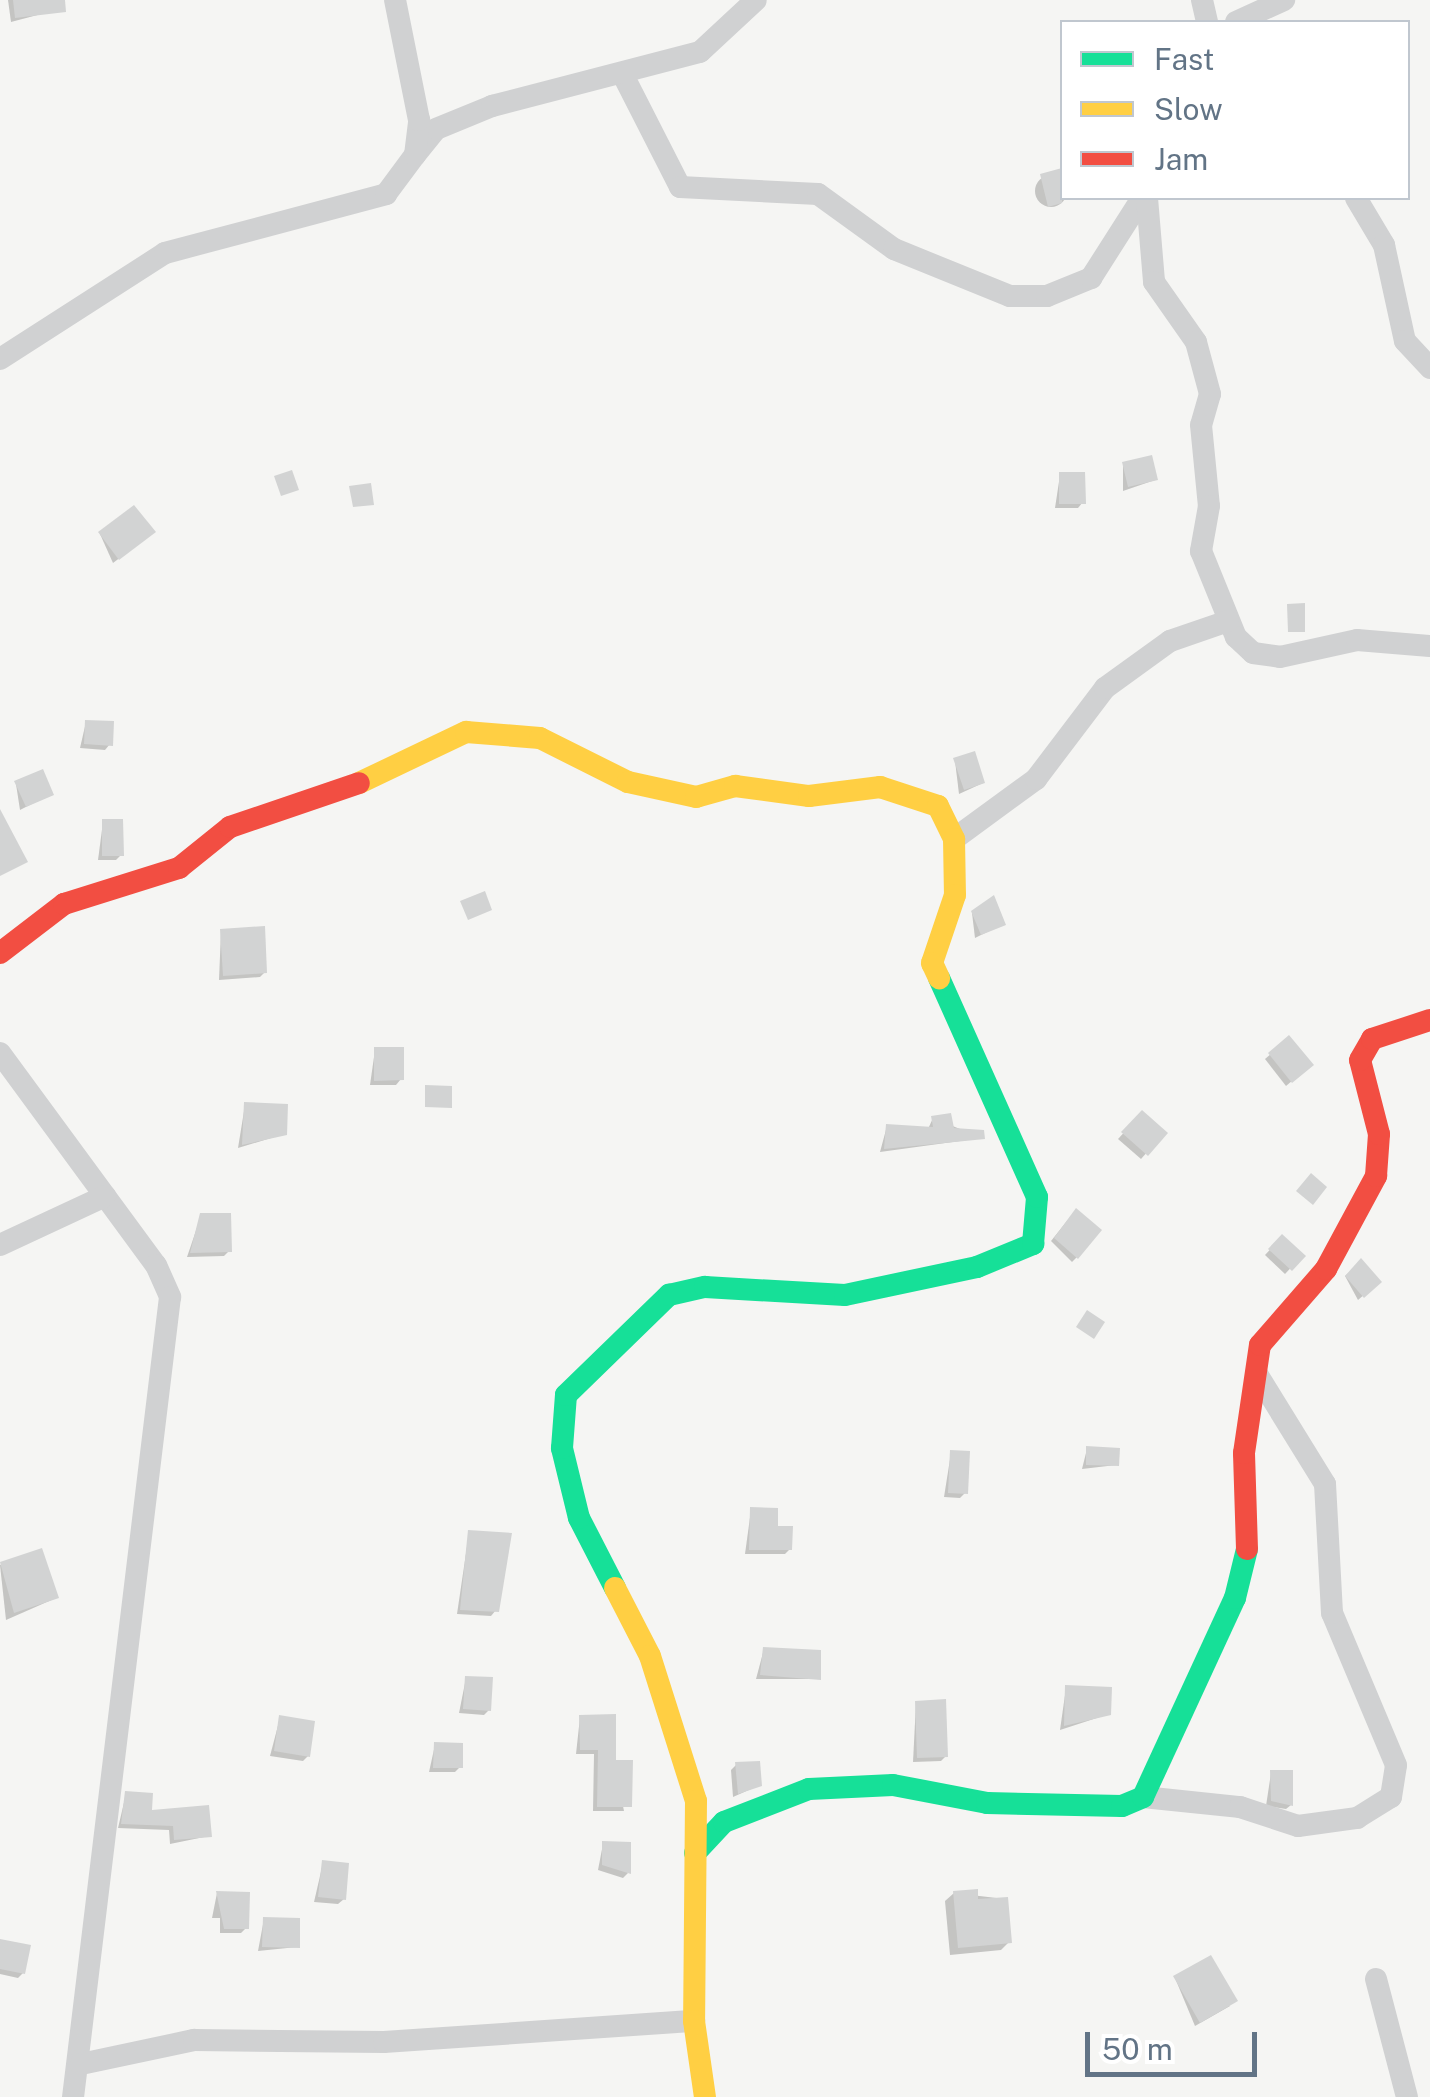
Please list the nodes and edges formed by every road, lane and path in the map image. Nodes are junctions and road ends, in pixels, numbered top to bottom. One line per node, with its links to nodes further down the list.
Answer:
1 (395, 0): 6 (street)
2 (756, 0): 5 (street)
3 (1284, 0): 4 (street)
4 (1240, 20)
5 (622, 73): 6 (street); 7 (street)
6 (415, 155): 10 (street)
7 (1144, 200)
8 (1145, 200): 12 (street)
9 (1357, 200): 11 (street)
10 (0, 359)
11 (1430, 368)
12 (1228, 621): 13 (street); 14 (street)
13 (1430, 646)
14 (954, 839): 15 (street); 22 (street)
15 (0, 953)
16 (1430, 1020): 20 (street)
17 (0, 1053): 18 (street)
18 (105, 1196): 19 (street); 25 (street)
19 (0, 1245)
20 (1258, 1374): 21 (street); 21 (street)
21 (1143, 1797): 22 (street)
22 (695, 1853): 24 (street)
23 (1376, 1979): 28 (street)
24 (694, 2021): 25 (street); 27 (street)
25 (82, 2064): 26 (street)
26 (72, 2097)
27 (705, 2097)
28 (1407, 2097)

